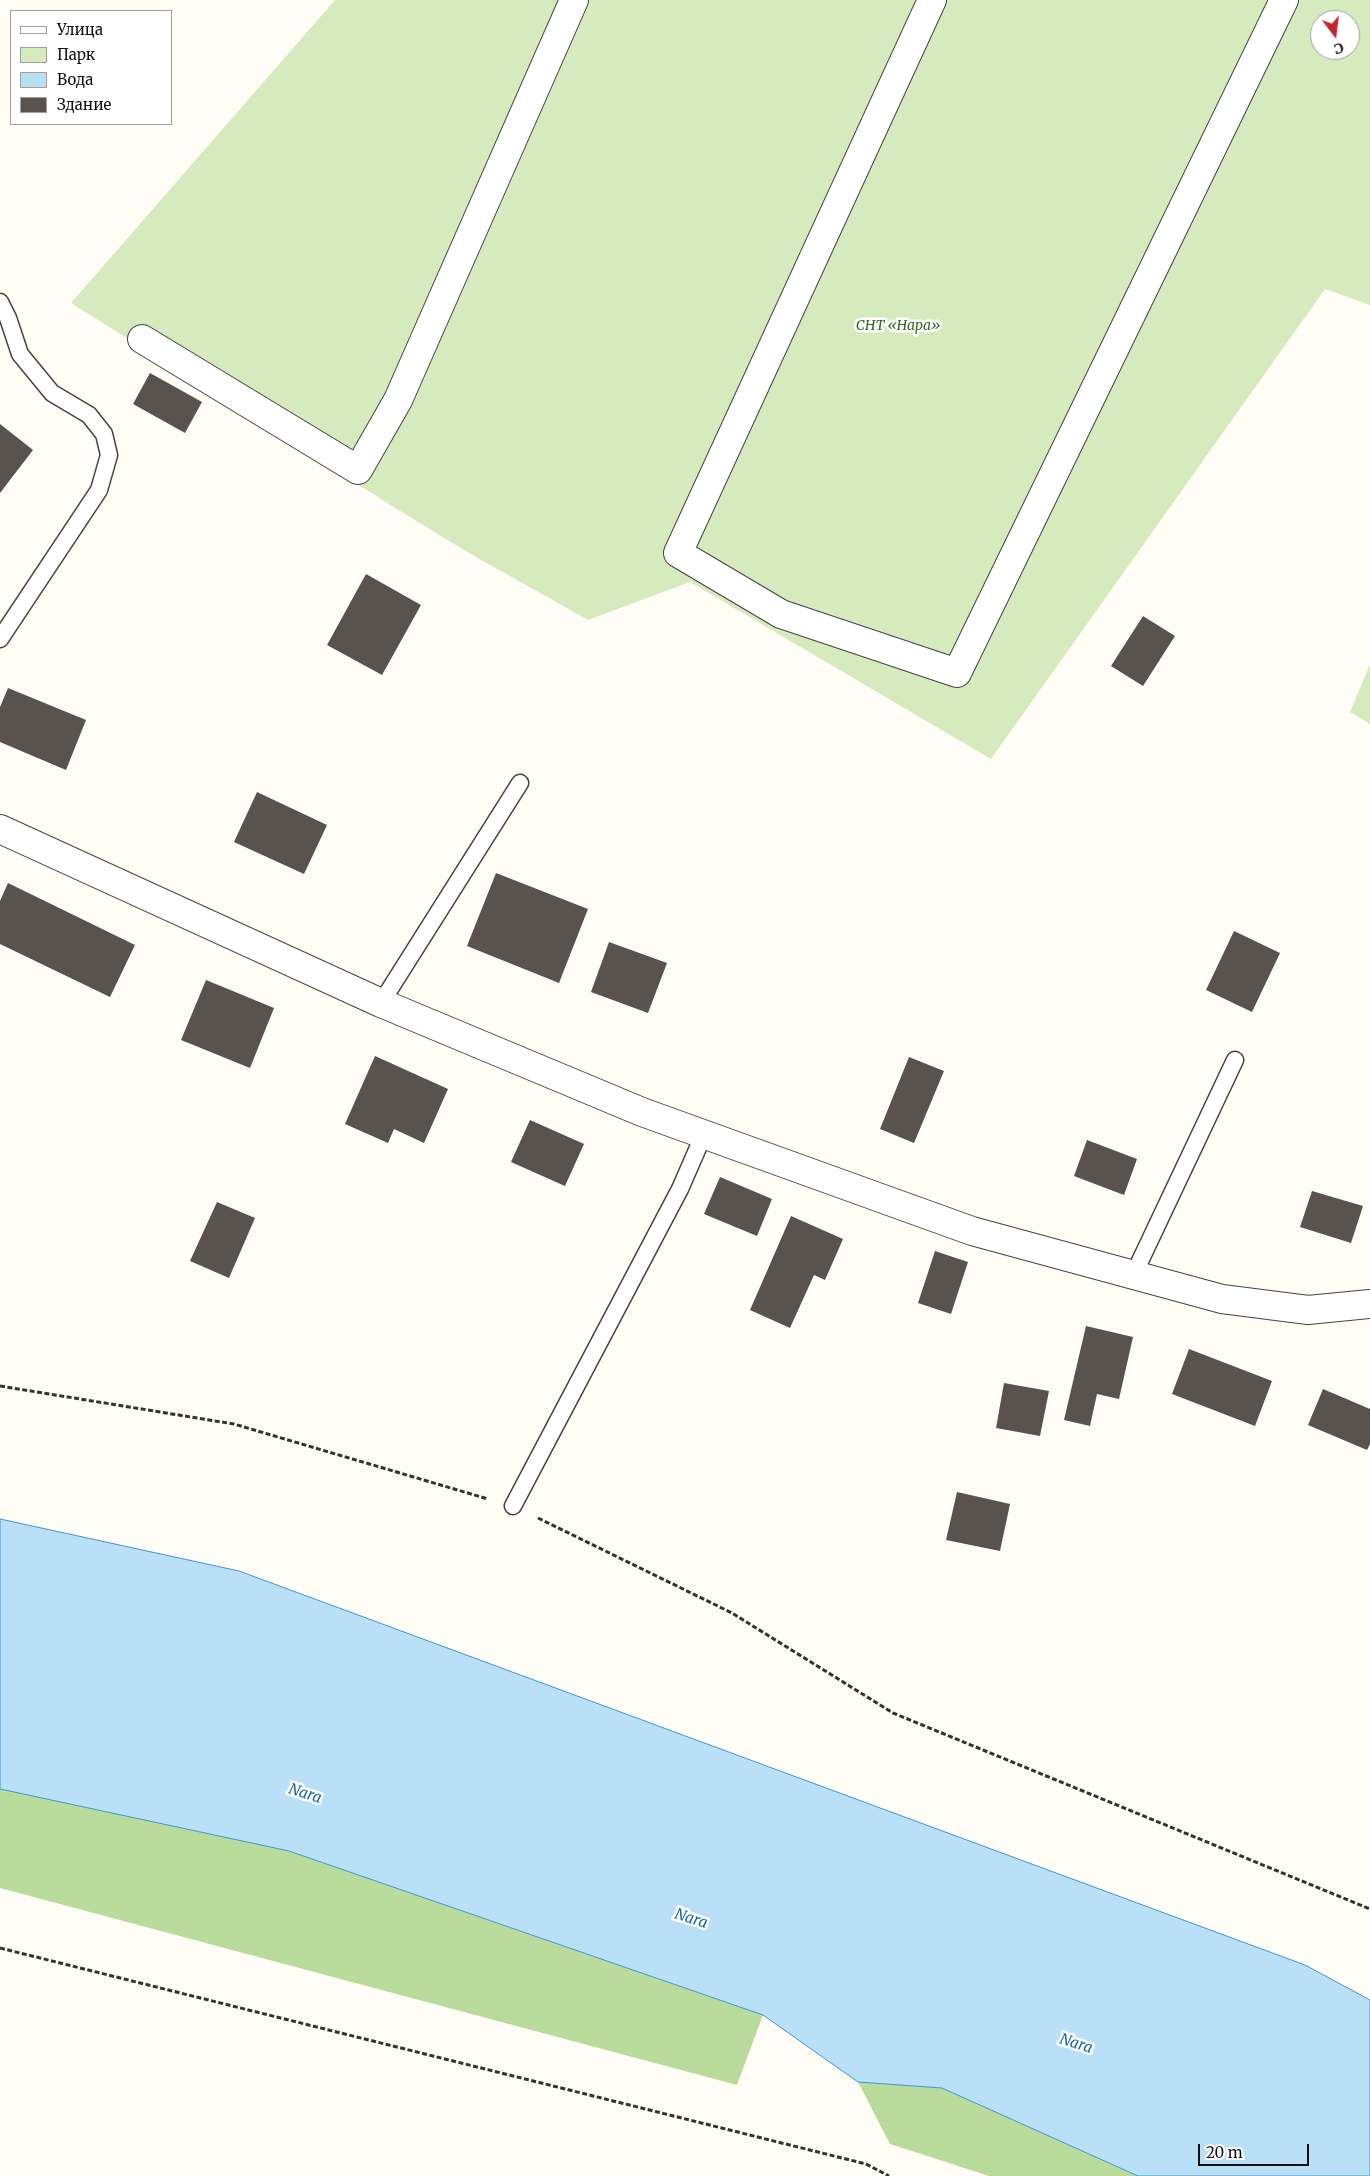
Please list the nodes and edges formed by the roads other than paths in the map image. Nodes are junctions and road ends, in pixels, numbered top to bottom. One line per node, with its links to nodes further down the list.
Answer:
1 (574, 0): 5 (street)
2 (932, 0): 3 (street)
3 (1284, 0)
4 (0, 302): 6 (lane)
5 (142, 339)
6 (0, 639)
7 (520, 784): 9 (lane)
8 (0, 829): 9 (street)
9 (381, 1003): 11 (street)
10 (1236, 1060): 12 (lane)
11 (704, 1134): 12 (street); 14 (lane)
12 (1133, 1276): 13 (street)
13 (1370, 1304)
14 (513, 1506)

